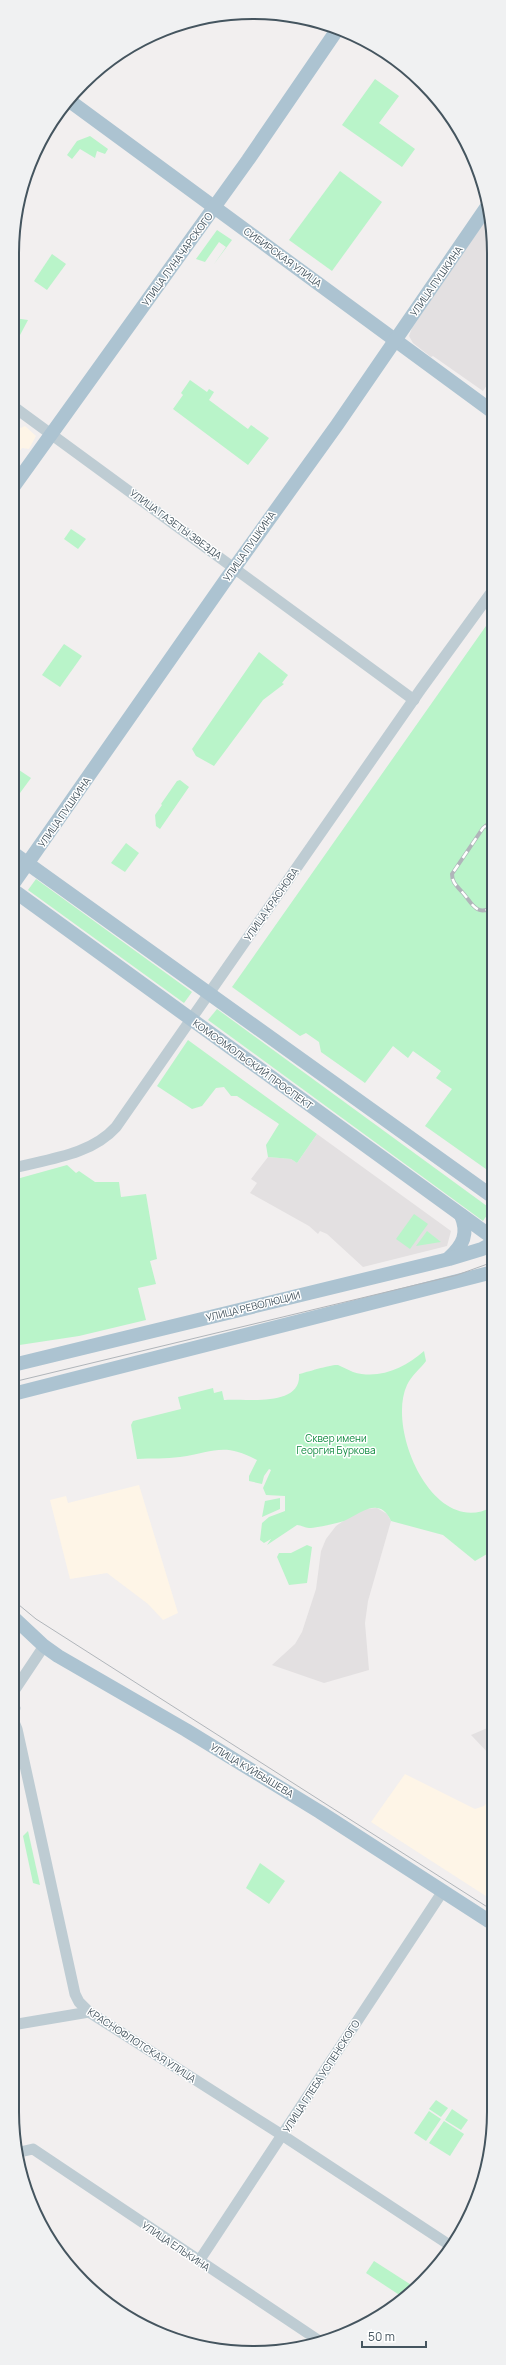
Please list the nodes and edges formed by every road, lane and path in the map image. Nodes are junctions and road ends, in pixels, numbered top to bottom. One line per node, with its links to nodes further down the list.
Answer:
1 (334, 34): 3 (main road, УЛИЦА ЛУНАЧАРСКОГО)
2 (73, 104): 3 (main road, СИБИРСКАЯ УЛИЦА)
3 (214, 207): 5 (main road, СИБИРСКАЯ УЛИЦА); 8 (main road, УЛИЦА ЛУНАЧАРСКОГО)
4 (484, 211): 5 (main road, УЛИЦА ПУШКИНА)
5 (395, 339): 6 (main road, СИБИРСКАЯ УЛИЦА); 10 (main road, УЛИЦА ПУШКИНА)
6 (487, 408)
7 (19, 411): 8 (street, УЛИЦА ГАЗЕТЫ ЗВЕЗДА)
8 (52, 434): 9 (main road, УЛИЦА ЛУНАЧАРСКОГО); 10 (street, УЛИЦА ГАЗЕТЫ ЗВЕЗДА)
9 (19, 479)
10 (234, 567): 12 (street, УЛИЦА ГАЗЕТЫ ЗВЕЗДА); 14 (main road, УЛИЦА ПУШКИНА)
11 (487, 598): 12 (street, УЛИЦА КРАСНОВА)
12 (414, 700): 17 (street, УЛИЦА КРАСНОВА)
13 (19, 856): 14 (main road)
14 (28, 863): 15 (main road, УЛИЦА ПУШКИНА); 17 (main road)
15 (19, 876)
16 (19, 894): 18 (main road, КОМСОМОЛЬСКИЙ ПРОСПЕКТ)
17 (209, 993): 18 (street, УЛИЦА КРАСНОВА); 20 (main road)
18 (192, 1019): 19 (street, УЛИЦА КРАСНОВА); 21 (main road, КОМСОМОЛЬСКИЙ ПРОСПЕКТ)
19 (19, 1166)
20 (487, 1193)
21 (461, 1215): 22 (main road, КОМСОМОЛЬСКИЙ ПРОСПЕКТ); 24 (main road)
22 (487, 1234)
23 (487, 1246): 24 (main road, УЛИЦА РЕВОЛЮЦИИ)
24 (449, 1259): 26 (main road, УЛИЦА РЕВОЛЮЦИИ)
25 (487, 1274): 27 (main road)
26 (19, 1364)
27 (19, 1392)
28 (19, 1623): 29 (main road, УЛИЦА КУЙБЫШЕВА)
29 (44, 1646): 30 (street); 32 (main road, УЛИЦА КУЙБЫШЕВА)
30 (19, 1684)
31 (19, 1736): 34 (street, КРАСНОФЛОТСКАЯ УЛИЦА)
32 (443, 1891): 33 (main road, УЛИЦА КУЙБЫШЕВА); 36 (street, УЛИЦА ГЛЕБА УСПЕНСКОГО)
33 (487, 1920)
34 (89, 2012): 35 (street); 36 (street, КРАСНОФЛОТСКАЯ УЛИЦА)
35 (19, 2024)
36 (282, 2135): 38 (street, КРАСНОФЛОТСКАЯ УЛИЦА); 39 (street, УЛИЦА ГЛЕБА УСПЕНСКОГО)
37 (22, 2151): 39 (street, УЛИЦА ЕЛЬКИНА)
38 (447, 2244)
39 (199, 2261): 40 (street, УЛИЦА ЕЛЬКИНА)
40 (315, 2338)

